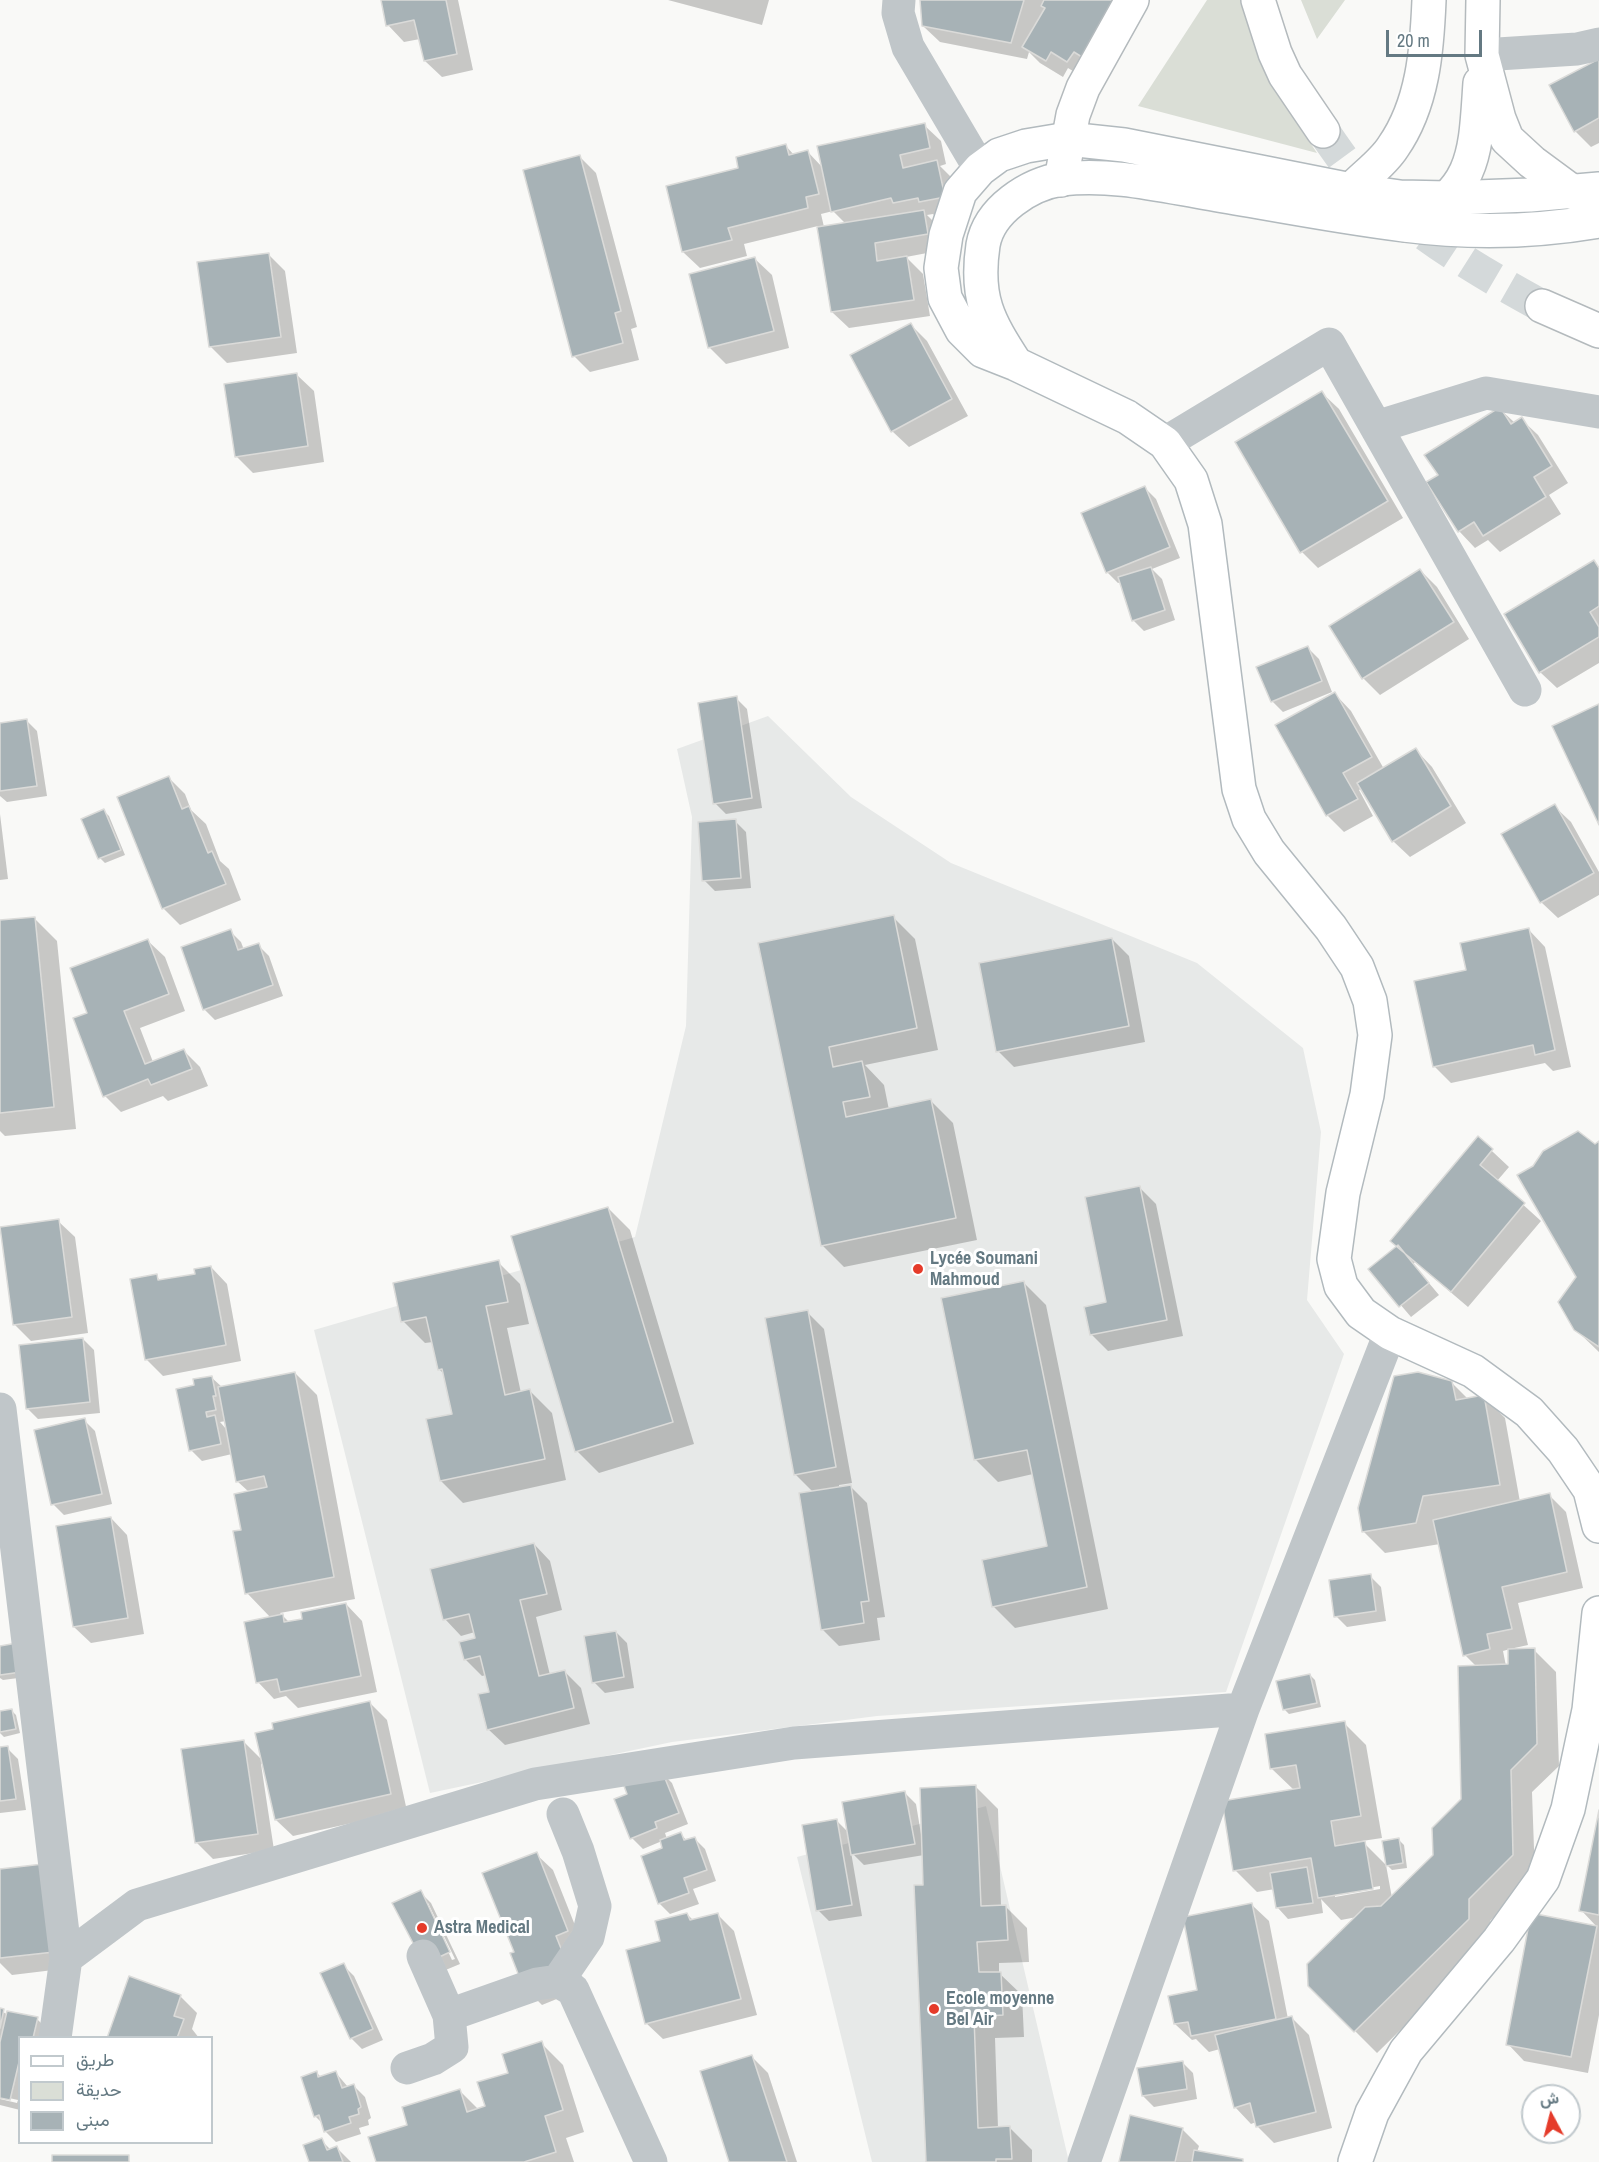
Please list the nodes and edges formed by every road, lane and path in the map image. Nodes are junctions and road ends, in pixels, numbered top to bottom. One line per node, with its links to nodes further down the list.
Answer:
1 (899, 0): 10 (street)
2 (1132, 0): 9 (main road)
3 (1258, 0): 8 (main road)
4 (1429, 0): 12 (main road)
5 (1483, 0): 7 (main road)
6 (1599, 44): 7 (street)
7 (1482, 54): 13 (main road); 14 (main road)
8 (1323, 131)
9 (1068, 139): 10 (main road); 11 (main road); 12 (main road)
10 (980, 169): 19 (main road)
11 (1061, 180): 16 (main road); 19 (main road)
12 (1351, 190): 14 (main road)
13 (1587, 191): 14 (main road)
14 (1449, 198): 16 (main road)
15 (1599, 221): 16 (main road)
16 (1407, 225)
17 (1542, 306): 18 (main road)
18 (1599, 331)
19 (1016, 364): 22 (main road)
20 (1599, 412): 21 (street)
21 (1376, 427): 22 (street); 23 (street)
22 (1165, 443): 24 (main road)
23 (1525, 690)
24 (1390, 1333): 26 (main road); 28 (street)
25 (0, 1409): 31 (street)
26 (1599, 1526)
27 (1599, 1614): 38 (main road)
28 (1243, 1709): 31 (street); 37 (street)
29 (563, 1814): 32 (street)
30 (423, 1956): 33 (street)
31 (66, 1958): 34 (street)
32 (558, 1981): 33 (street); 36 (street)
33 (448, 2015): 35 (street)
34 (55, 2036)
35 (407, 2068)
36 (651, 2162)
37 (1084, 2162)
38 (1355, 2162)

